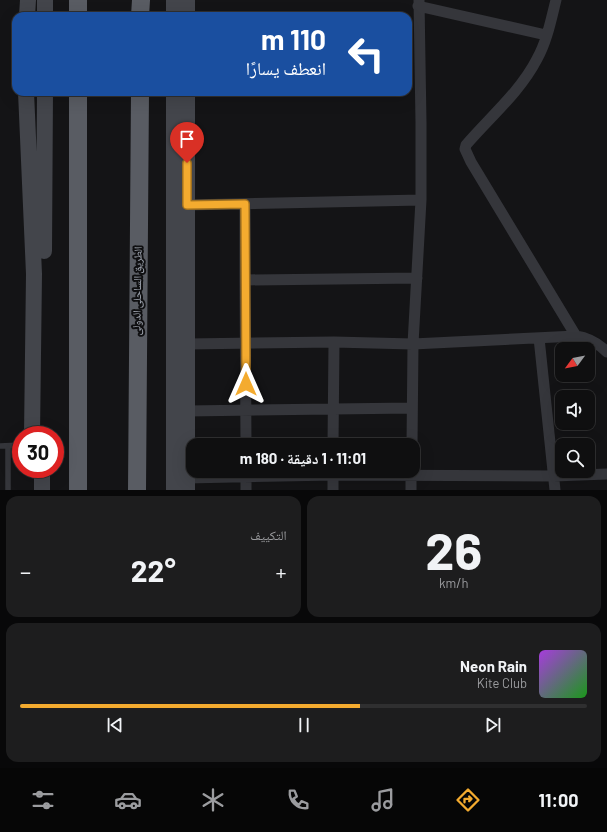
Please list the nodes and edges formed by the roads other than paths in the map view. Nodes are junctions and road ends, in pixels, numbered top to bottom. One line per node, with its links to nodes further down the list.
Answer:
1 (28, 0): 9 (main road)
2 (45, 0): 10 (main road)
3 (78, 0): 11 (highway)
4 (140, 0): 12 (highway)
5 (174, 0): 13 (main road)
6 (187, 0): 14 (main road)
7 (556, 0): 15 (street)
8 (418, 3): 15 (street); 16 (street)
9 (27, 12)
10 (45, 12)
11 (78, 12)
12 (140, 12)
13 (174, 12)
14 (187, 12)
15 (546, 35): 28 (street)
16 (414, 45): 23 (street)
17 (26, 96): 39 (main road)
18 (45, 96): 40 (main road)
19 (78, 96): 60 (highway)
20 (140, 96): 61 (highway, الطريق الساحلى الدولى)
21 (174, 96): 62 (main road)
22 (187, 96): 25 (main road)
23 (421, 200): 24 (street); 26 (street)
24 (245, 204): 25 (street); 27 (street)
25 (187, 205): 31 (main road)
26 (417, 278): 27 (street); 33 (street)
27 (245, 280): 32 (street)
28 (576, 336): 29 (street); 34 (street)
29 (539, 338): 33 (street); 49 (street)
30 (334, 342): 32 (street); 33 (street); 36 (street)
31 (187, 344): 32 (street); 38 (main road)
32 (246, 344): 37 (street)
33 (413, 344): 35 (street)
34 (607, 352)
35 (412, 408): 36 (street); 43 (street)
36 (333, 409): 37 (street); 42 (street)
37 (246, 410): 38 (street); 41 (street)
38 (187, 411): 56 (main road)
39 (32, 426)
40 (43, 426)
41 (246, 438)
42 (333, 438)
43 (412, 438)
44 (0, 446): 45 (lane)
45 (8, 446): 46 (lane); 57 (lane)
46 (12, 446)
47 (420, 473): 49 (street)
48 (607, 474): 49 (street)
49 (554, 476): 66 (street)
50 (32, 478): 58 (main road)
51 (42, 478): 59 (main road)
52 (222, 478): 56 (street)
53 (246, 478): 63 (street)
54 (333, 478): 64 (street)
55 (411, 478): 65 (street)
56 (187, 484)
57 (8, 490)
58 (32, 490)
59 (42, 490)
60 (78, 490)
61 (137, 490)
62 (174, 490)
63 (246, 490)
64 (333, 490)
65 (411, 490)
66 (555, 490)

